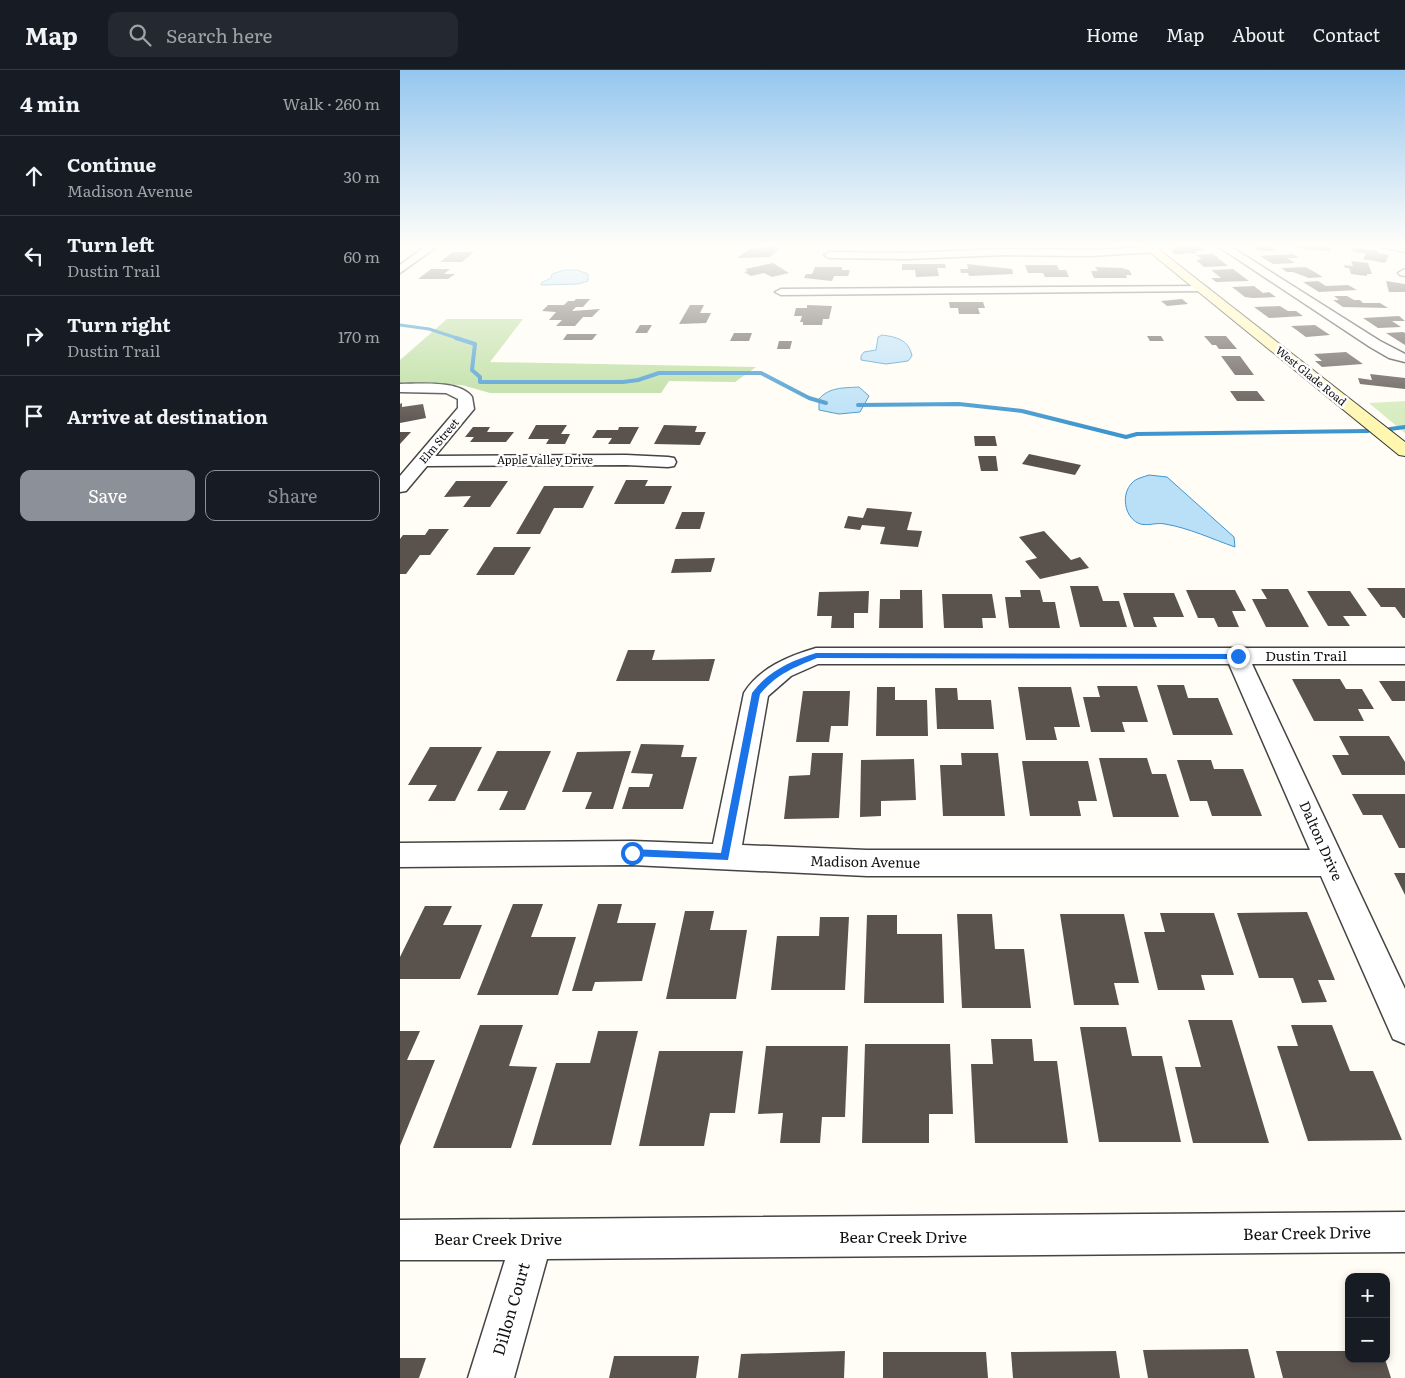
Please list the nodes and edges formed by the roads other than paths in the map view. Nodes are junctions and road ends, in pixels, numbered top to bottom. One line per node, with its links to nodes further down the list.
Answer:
1 (1224, 306): 5 (main road, West Glade Road)
2 (1316, 306): 3 (street)
3 (1405, 358)
4 (400, 388): 6 (street, Elm Street)
5 (1405, 451)
6 (423, 460): 7 (street, Apple Valley Drive); 8 (street, Elm Street)
7 (668, 462)
8 (400, 487)
9 (1238, 656): 10 (street, Dustin Trail); 12 (street, Dustin Trail); 13 (street, Dalton Drive)
10 (1405, 656)
11 (400, 855): 12 (street, Madison Avenue)
12 (725, 857): 13 (street, Madison Avenue)
13 (1331, 863): 14 (street, Dalton Drive)
14 (1405, 1027)
15 (1405, 1232): 17 (street, Bear Creek Drive)
16 (400, 1240): 17 (street, Bear Creek Drive)
17 (532, 1240): 18 (street, Dillon Court)
18 (491, 1378)

